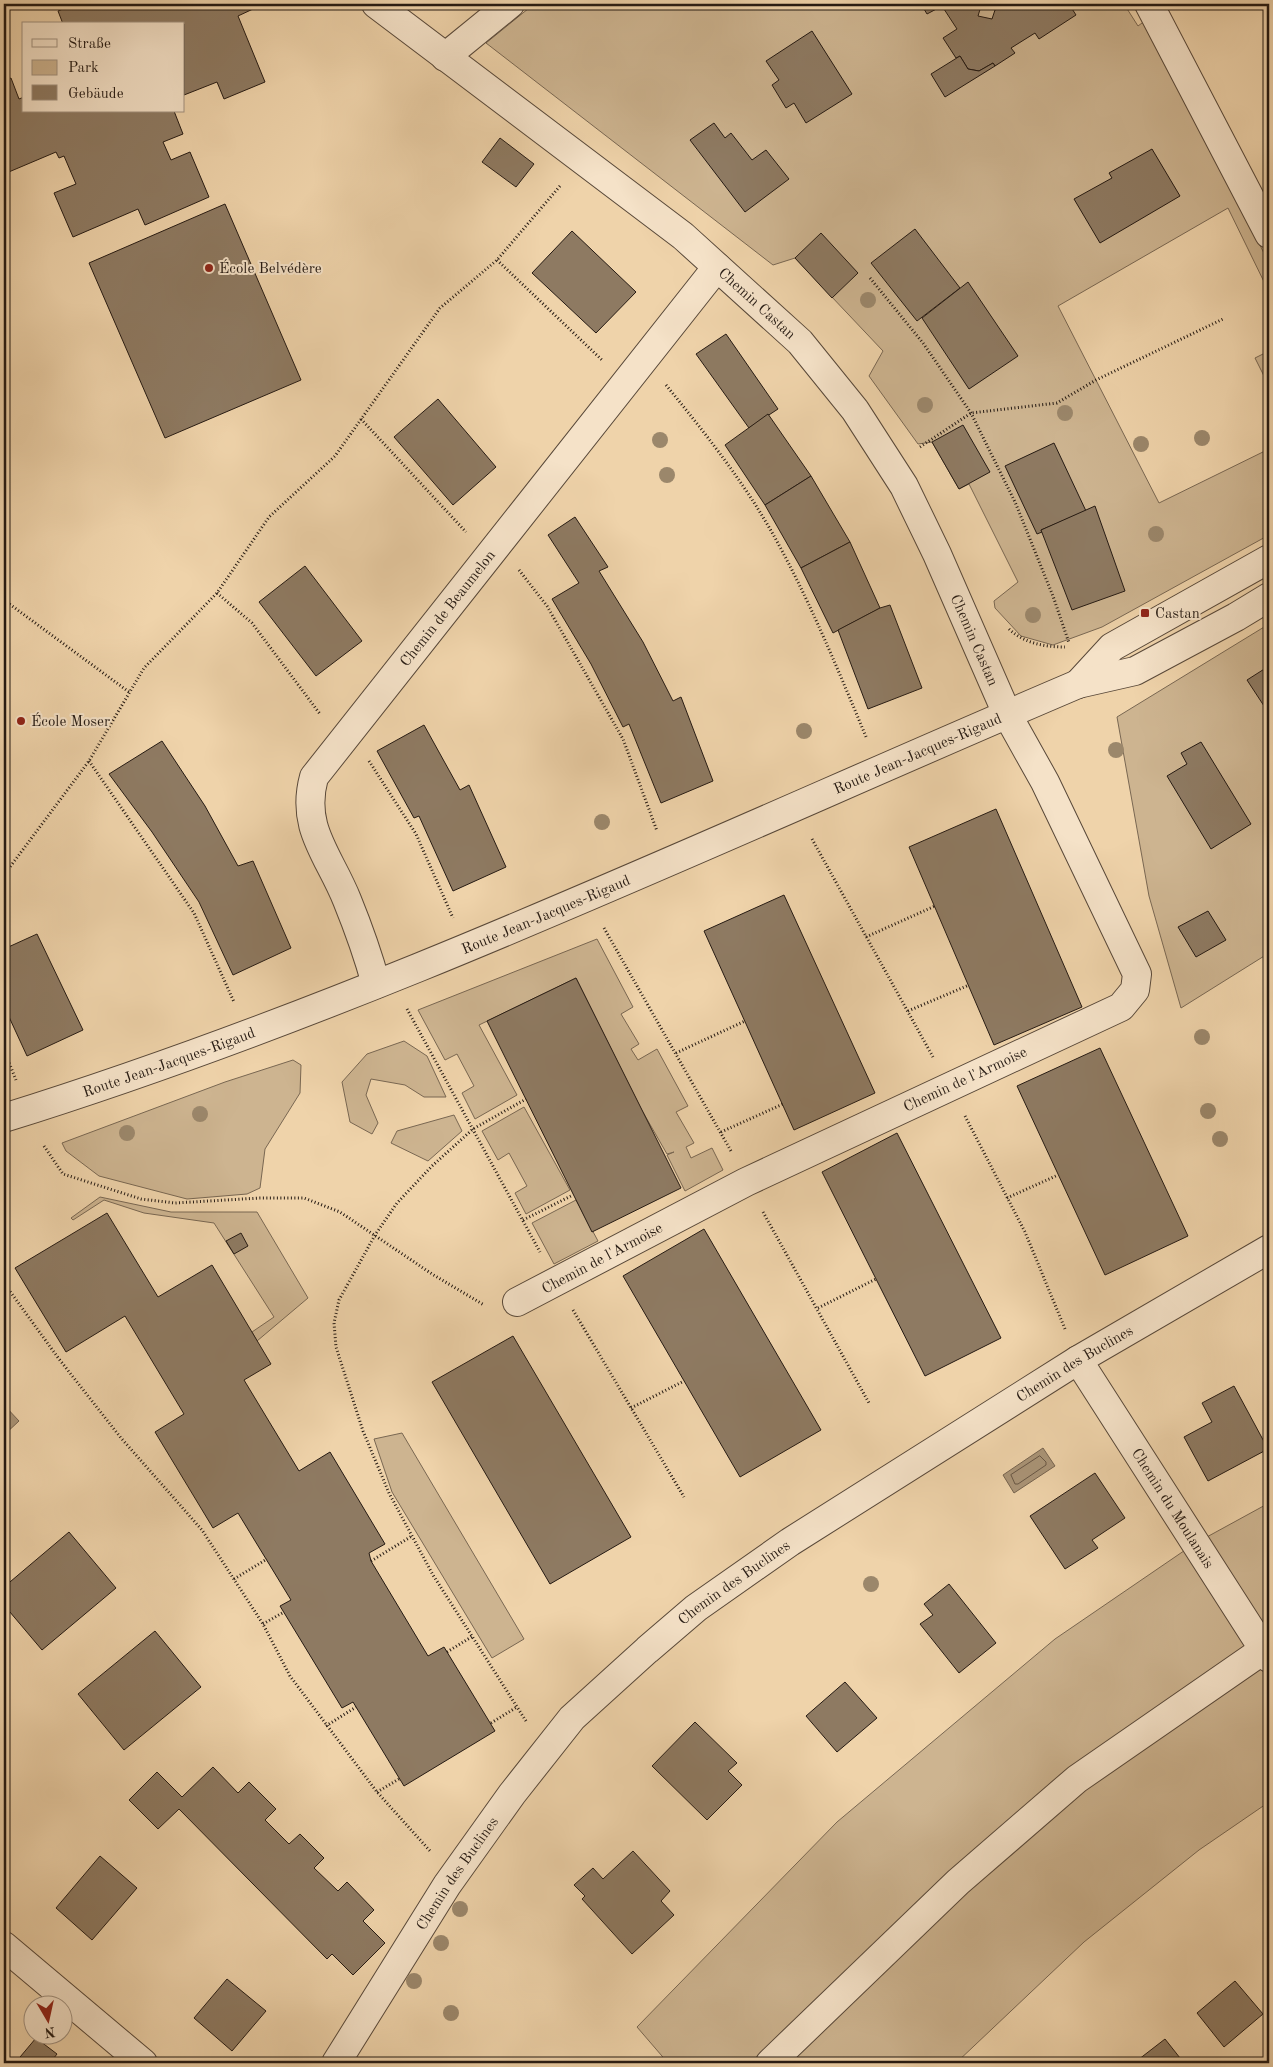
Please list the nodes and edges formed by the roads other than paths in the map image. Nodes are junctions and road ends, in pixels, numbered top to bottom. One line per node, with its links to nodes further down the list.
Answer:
1 (376, 4): 4 (street, Chemin Castan)
2 (510, 4): 4 (street)
3 (1149, 4): 5 (street)
4 (445, 57): 6 (street, Chemin Castan)
5 (1269, 234)
6 (717, 267): 10 (street, Chemin Castan); 11 (street, Chemin de Beaumelon)
7 (1269, 559): 9 (street, Route Jean-Jacques-Rigaud)
8 (1269, 597): 9 (street, Route Jean-Jacques-Rigaud)
9 (1078, 684): 10 (street, Route Jean-Jacques-Rigaud)
10 (1007, 714): 11 (street, Route Jean-Jacques-Rigaud); 14 (street, Chemin de l'Armoise)
11 (376, 984): 12 (street, Route Jean-Jacques-Rigaud)
12 (4, 1118)
13 (1269, 1249): 15 (street, Chemin des Buclines)
14 (517, 1302)
15 (1078, 1360): 16 (street, Chemin du Moulanais); 19 (street, Chemin des Buclines)
16 (1268, 1651): 20 (street)
17 (4, 1946): 18 (street)
18 (144, 2063)
19 (336, 2063)
20 (770, 2063)

